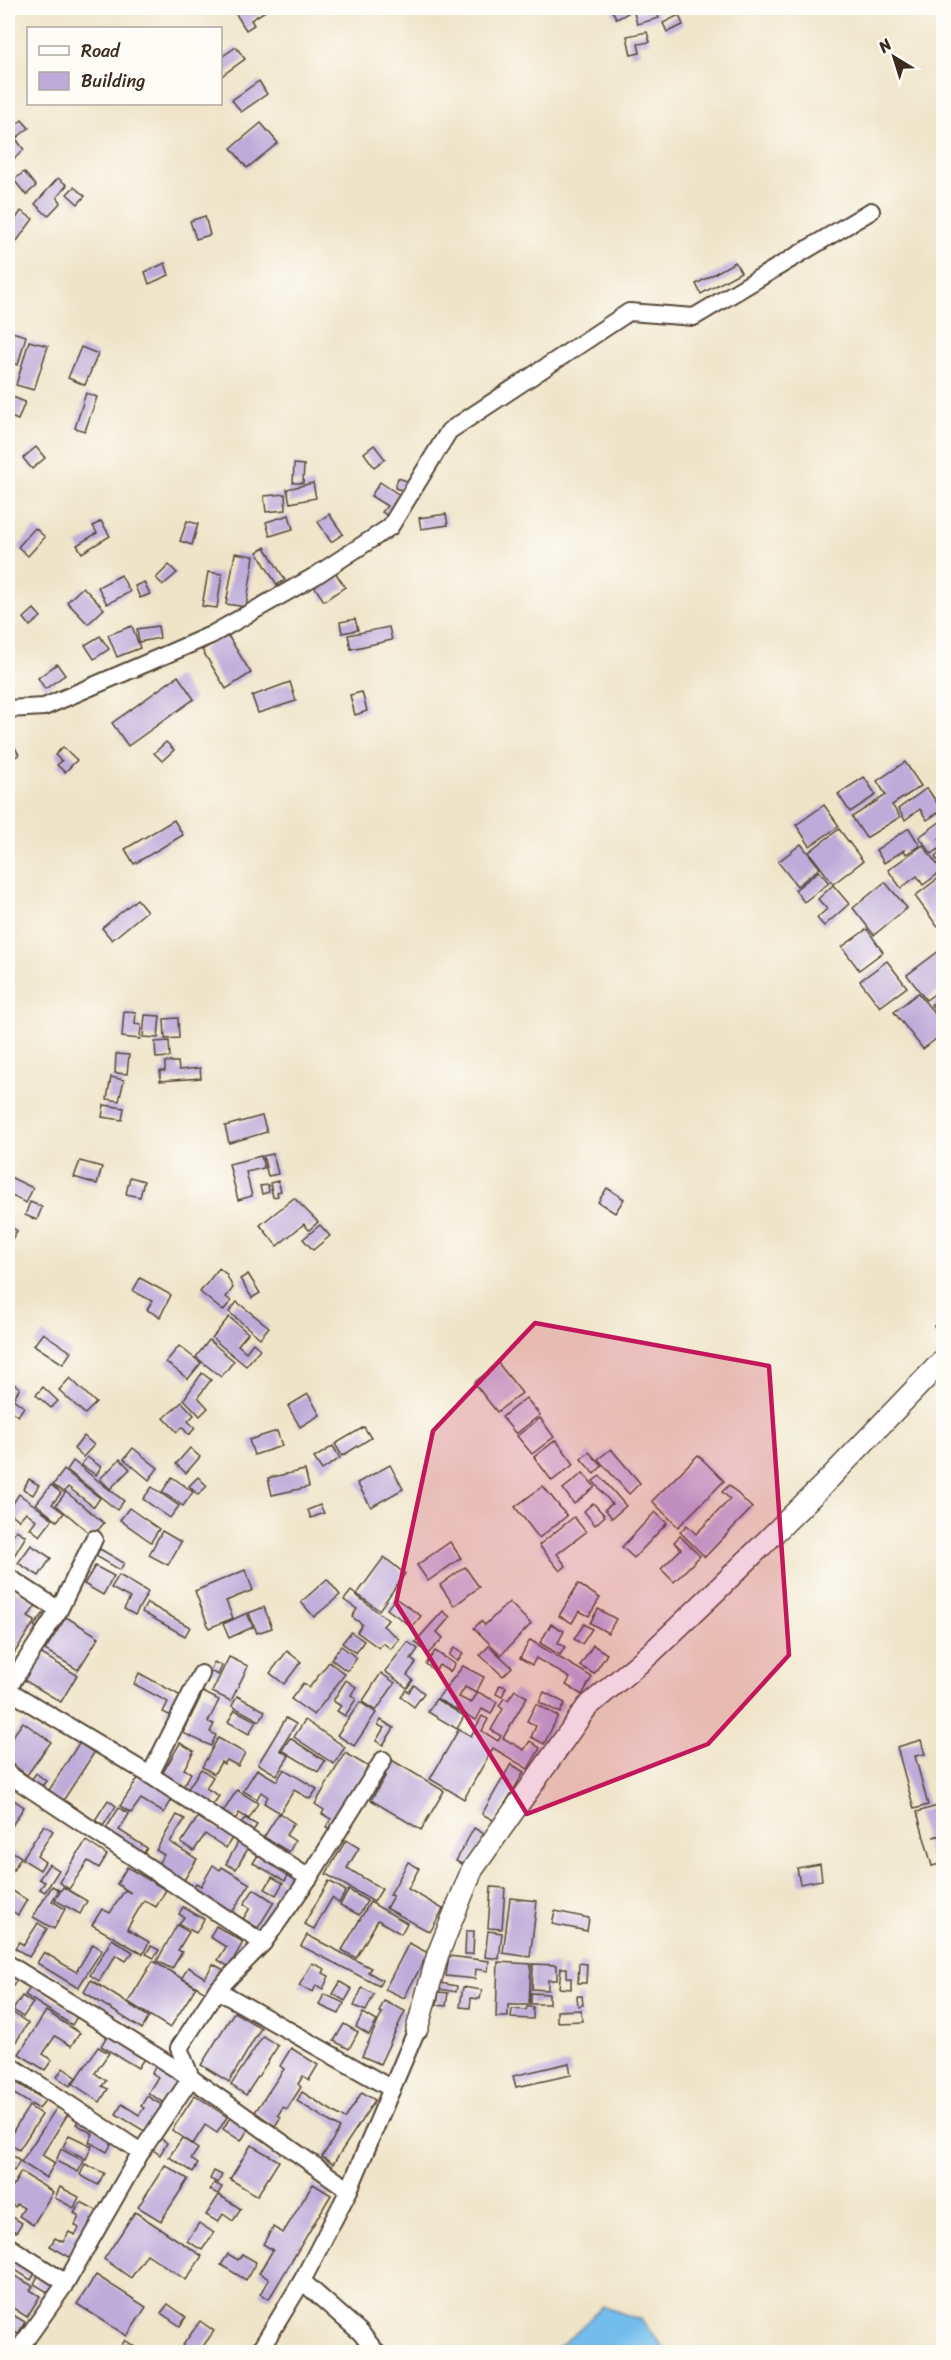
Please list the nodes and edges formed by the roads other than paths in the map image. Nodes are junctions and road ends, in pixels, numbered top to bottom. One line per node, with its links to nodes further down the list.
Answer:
1 (872, 211): 2 (street)
2 (8, 709)
3 (944, 1359): 16 (street)
4 (94, 1539): 6 (street)
5 (8, 1577): 6 (street)
6 (59, 1610): 8 (street)
7 (201, 1674): 11 (street)
8 (8, 1689): 11 (street)
9 (383, 1760): 12 (street)
10 (8, 1774): 13 (street)
11 (150, 1775): 12 (street)
12 (309, 1878): 13 (street)
13 (263, 1943): 15 (street)
14 (8, 1964): 18 (street)
15 (217, 1990): 18 (street); 19 (street)
16 (417, 2029): 19 (street)
17 (8, 2064): 20 (street)
18 (191, 2078): 20 (street); 21 (street)
19 (392, 2089): 21 (street)
20 (141, 2152): 24 (street)
21 (349, 2190): 23 (street)
22 (8, 2246): 24 (street)
23 (302, 2281): 26 (street); 27 (street)
24 (66, 2283): 25 (street)
25 (17, 2352)
26 (259, 2352)
27 (376, 2352)

